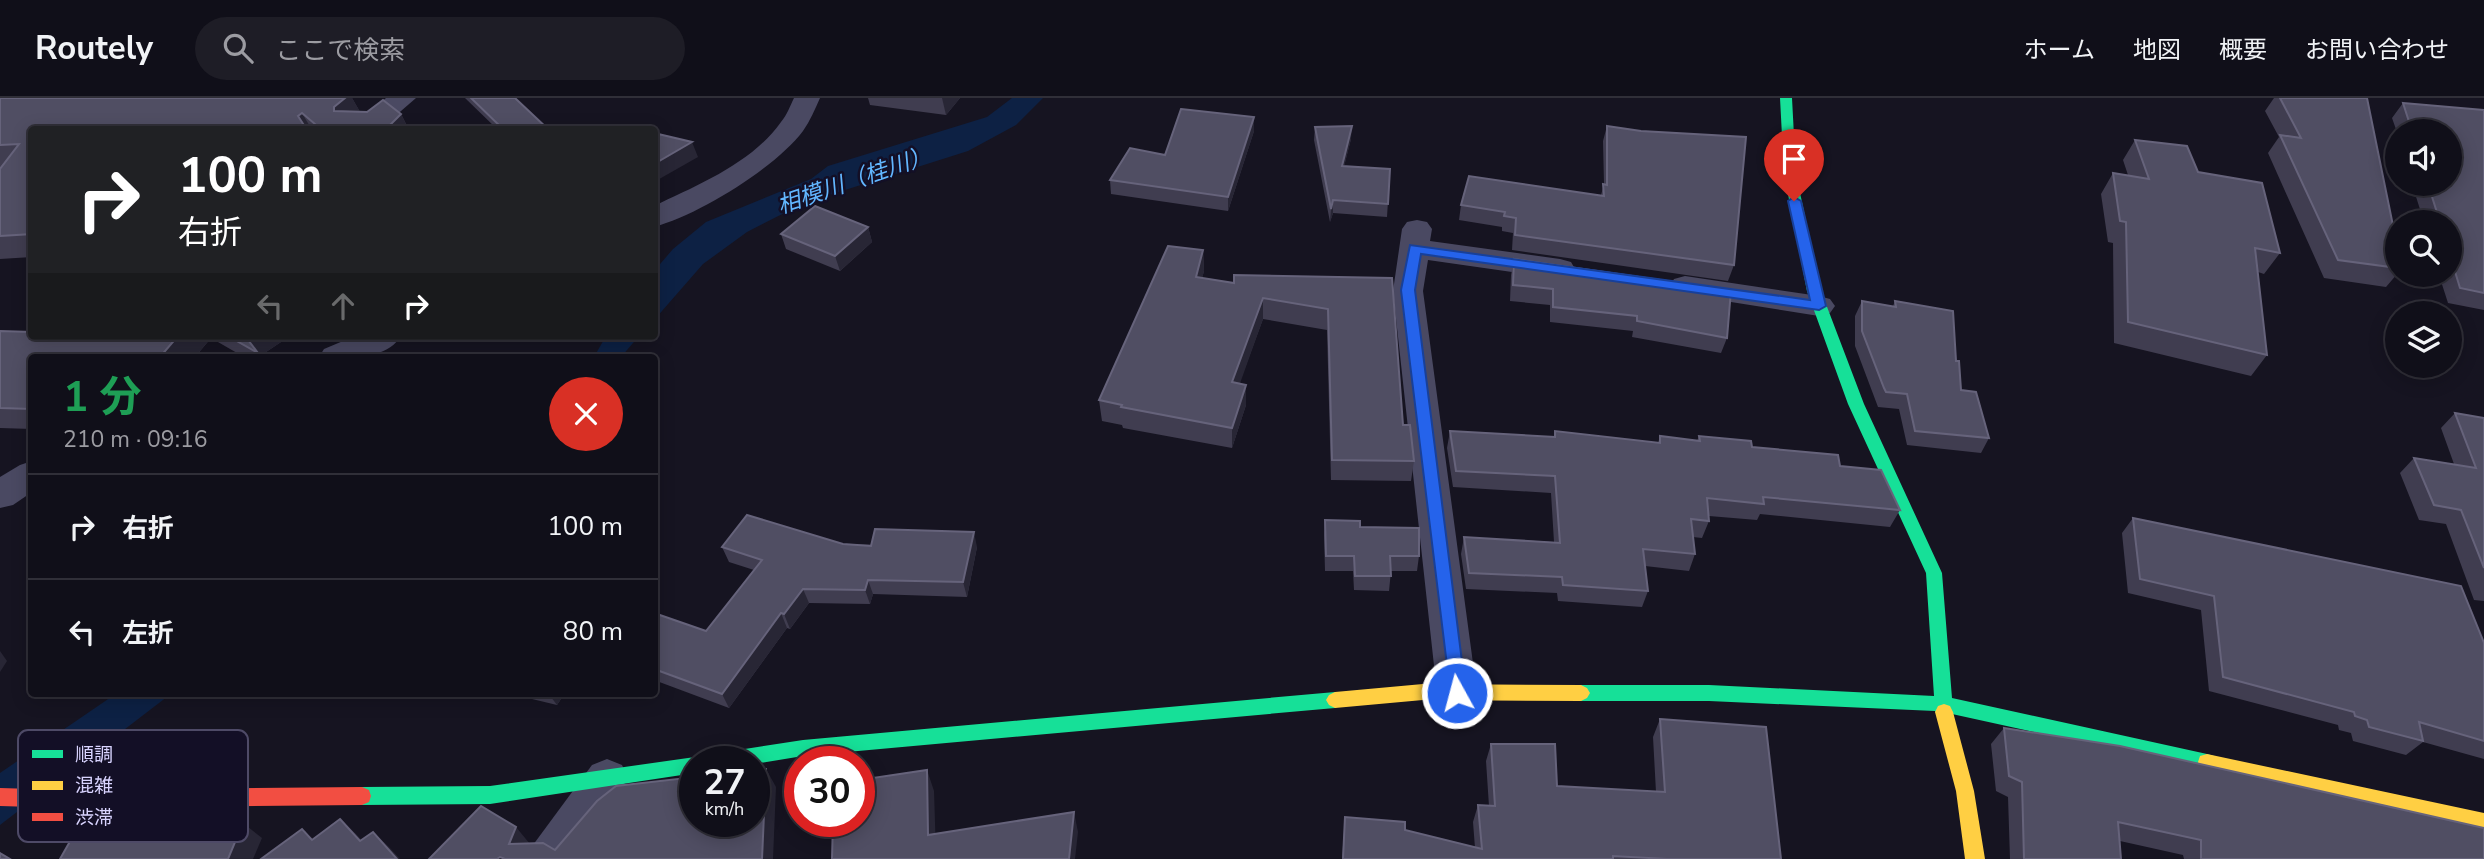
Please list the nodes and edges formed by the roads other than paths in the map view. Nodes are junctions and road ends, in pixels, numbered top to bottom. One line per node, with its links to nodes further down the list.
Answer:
1 (403, 98): 4 (street)
2 (807, 98): 5 (street)
3 (1786, 98): 8 (street)
4 (366, 126)
5 (658, 216)
6 (1594, 273): 15 (street)
7 (1664, 283): 8 (street)
8 (1819, 306): 16 (street)
9 (375, 340): 10 (street)
10 (342, 354)
11 (28, 477): 13 (street)
12 (28, 488): 14 (street)
13 (0, 495)
14 (0, 501)
15 (1457, 693): 16 (street); 17 (street)
16 (1942, 704): 23 (street); 25 (street)
17 (770, 753)
18 (679, 767): 19 (street)
19 (607, 778): 21 (street); 24 (street)
20 (0, 797): 22 (street)
21 (248, 797)
22 (18, 798)
23 (2484, 822)
24 (548, 859)
25 (1975, 859)

